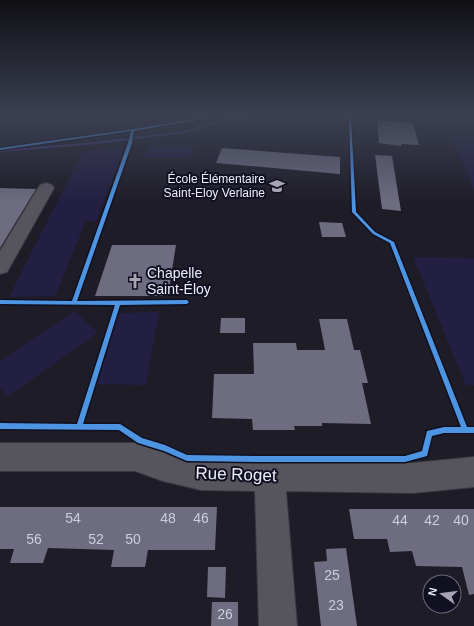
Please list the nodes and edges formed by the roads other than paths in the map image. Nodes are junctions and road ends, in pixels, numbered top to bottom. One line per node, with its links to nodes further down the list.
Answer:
1 (46, 188): 2 (street)
2 (0, 267)
3 (0, 457): 5 (street, Rue Roget)
4 (474, 472): 5 (street, Rue Roget)
5 (270, 476): 6 (street)
6 (278, 626)

